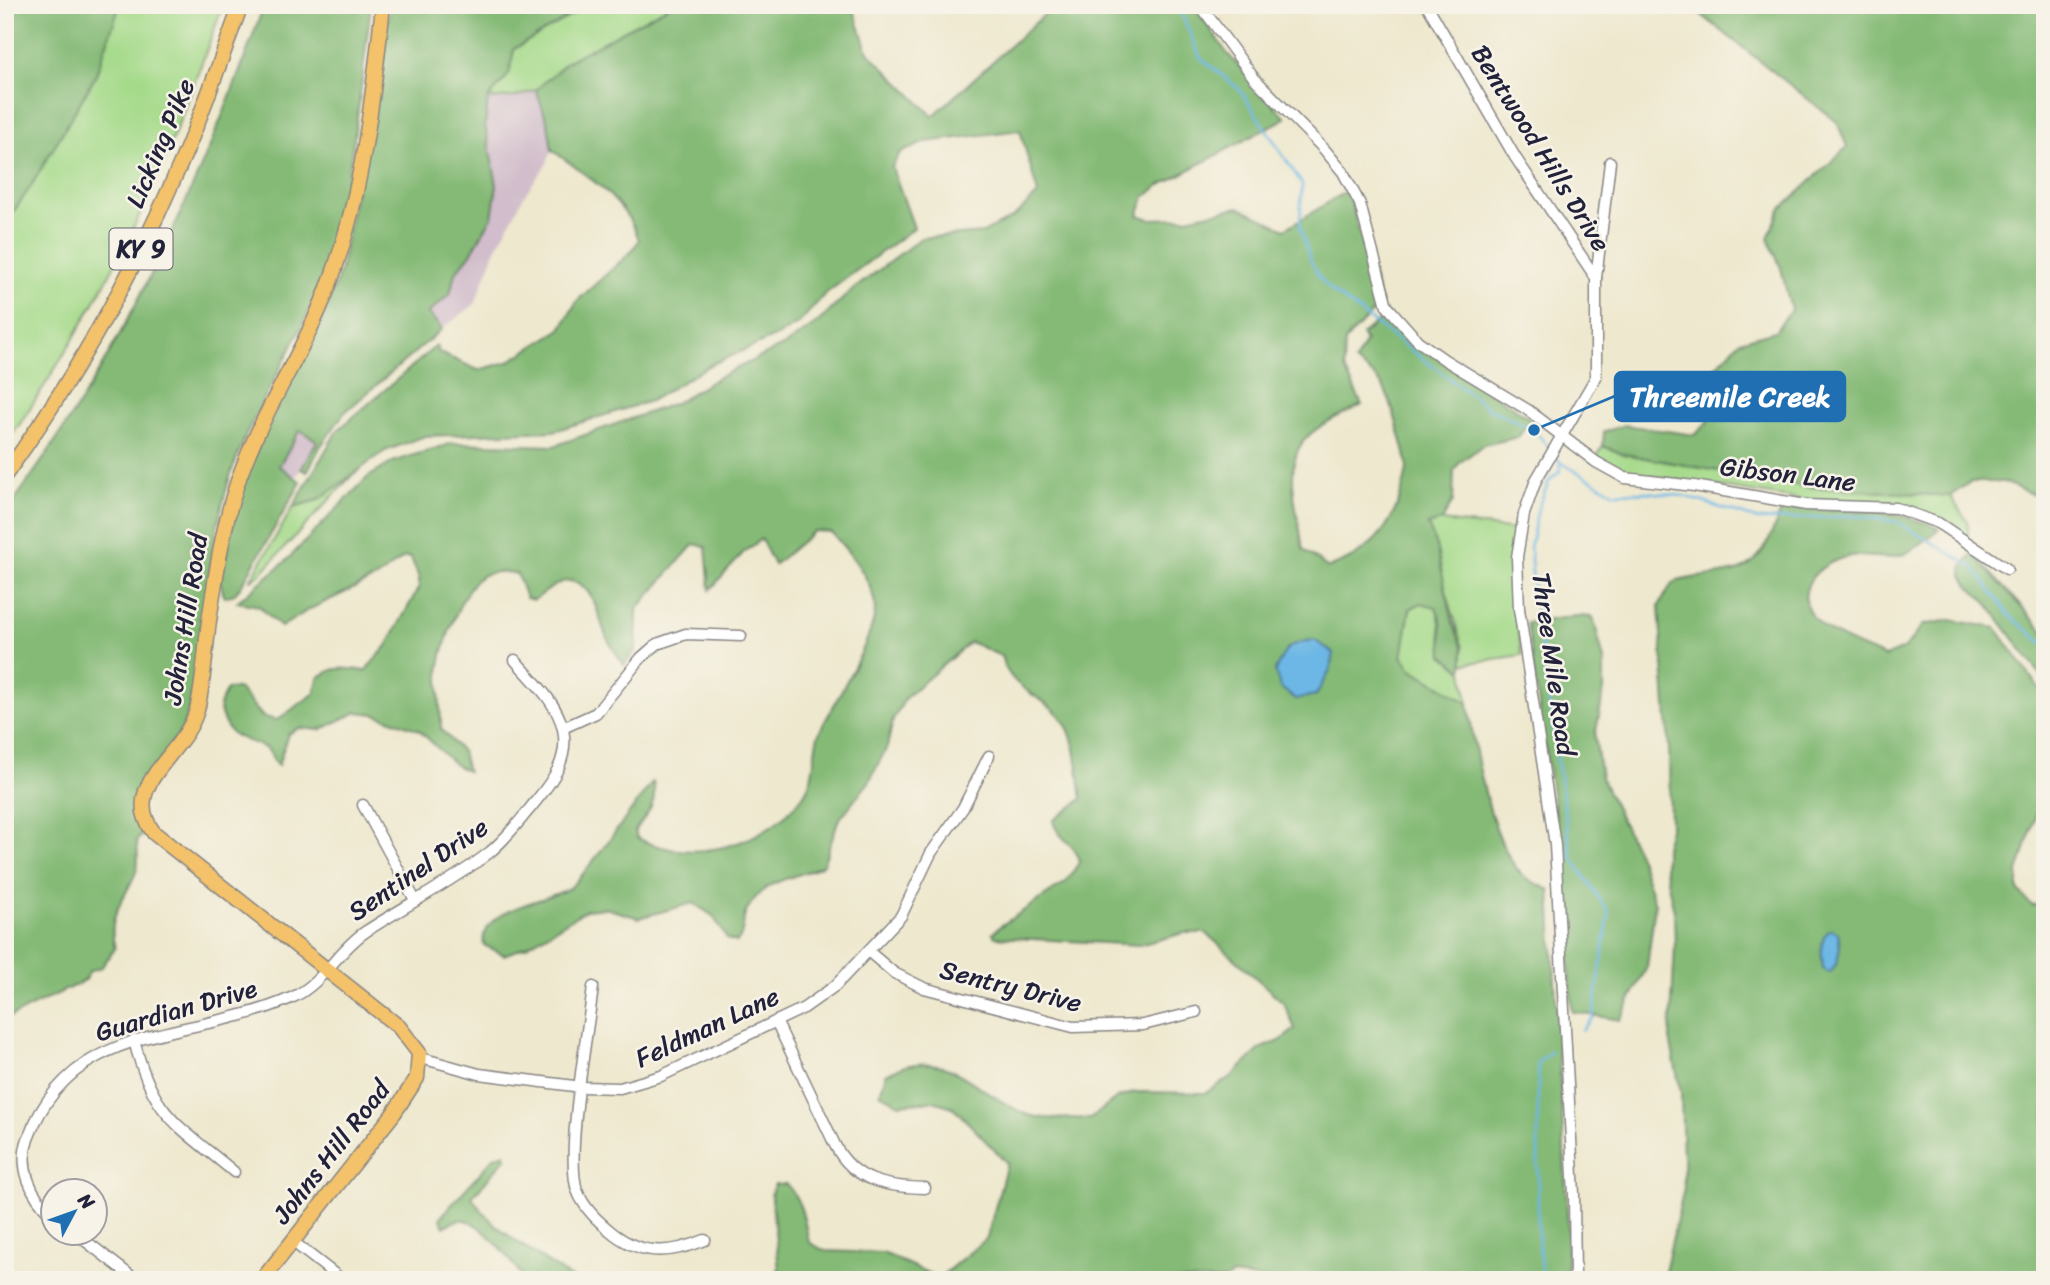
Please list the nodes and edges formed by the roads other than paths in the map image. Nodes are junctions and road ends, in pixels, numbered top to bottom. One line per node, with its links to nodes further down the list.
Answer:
1 (240, 5): 8 (main road, Licking Pike / KY 9)
2 (383, 5): 17 (main road, Johns Hill Road)
3 (1200, 5): 7 (street)
4 (1427, 5): 6 (street, Bentwood Hills Drive)
5 (1610, 162): 6 (street, Three Mile Road)
6 (1596, 278): 7 (street, Three Mile Road)
7 (1560, 440): 9 (street, Gibson Lane); 33 (street, Three Mile Road)
8 (5, 475)
9 (2007, 569)
10 (741, 636): 12 (street)
11 (515, 660): 12 (street)
12 (563, 728): 15 (street, Sentinel Drive)
13 (989, 756): 16 (street, Feldman Lane)
14 (363, 804): 15 (street)
15 (415, 900): 17 (street, Sentinel Drive)
16 (868, 951): 19 (street, Sentry Drive); 20 (street, Feldman Lane)
17 (326, 972): 21 (street, Guardian Drive); 22 (main road, Johns Hill Road)
18 (593, 987): 23 (street)
19 (1196, 1012)
20 (776, 1021): 23 (street, Feldman Lane); 25 (street)
21 (134, 1040): 24 (street); 26 (street, Guardian Drive)
22 (421, 1058): 23 (street, Feldman Lane); 28 (main road, Johns Hill Road)
23 (582, 1087): 27 (street)
24 (234, 1172)
25 (925, 1188)
26 (38, 1200)
27 (705, 1240)
28 (292, 1241): 31 (main road, Johns Hill Road); 32 (street)
29 (91, 1246): 30 (street)
30 (135, 1280)
31 (262, 1280)
32 (342, 1280)
33 (1575, 1280)

